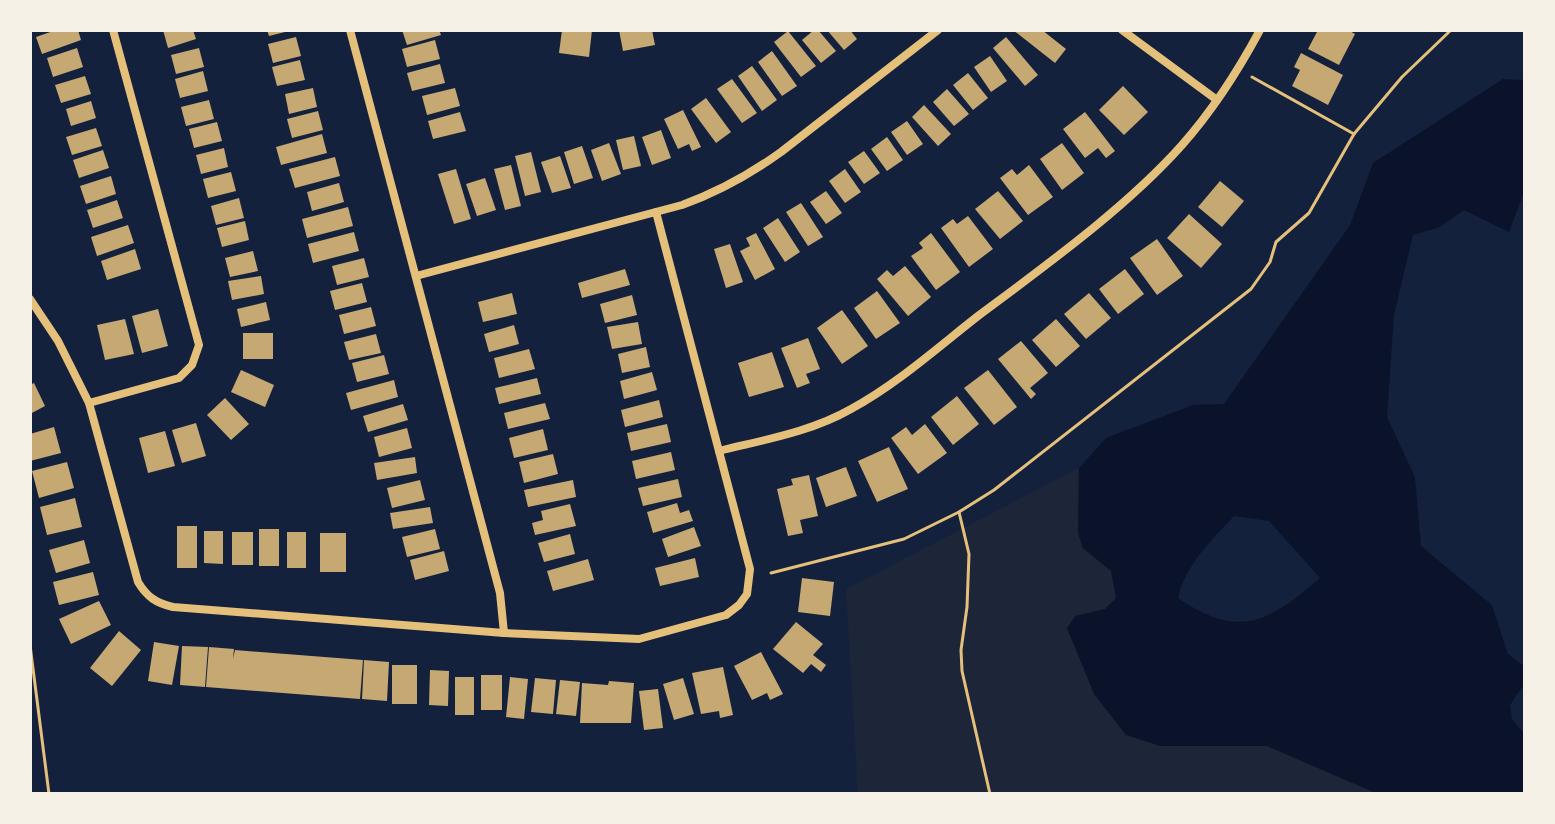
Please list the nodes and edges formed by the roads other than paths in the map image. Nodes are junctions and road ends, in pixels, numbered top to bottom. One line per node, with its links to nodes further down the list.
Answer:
1 (113, 30): 10 (street)
2 (350, 30): 8 (street)
3 (938, 30): 7 (street)
4 (1122, 30): 6 (street)
5 (1260, 30): 6 (street)
6 (1217, 100): 11 (street)
7 (656, 212): 8 (street); 11 (street)
8 (416, 276): 12 (street)
9 (30, 299): 10 (street)
10 (89, 403): 12 (street)
11 (719, 451): 12 (street)
12 (504, 633)

